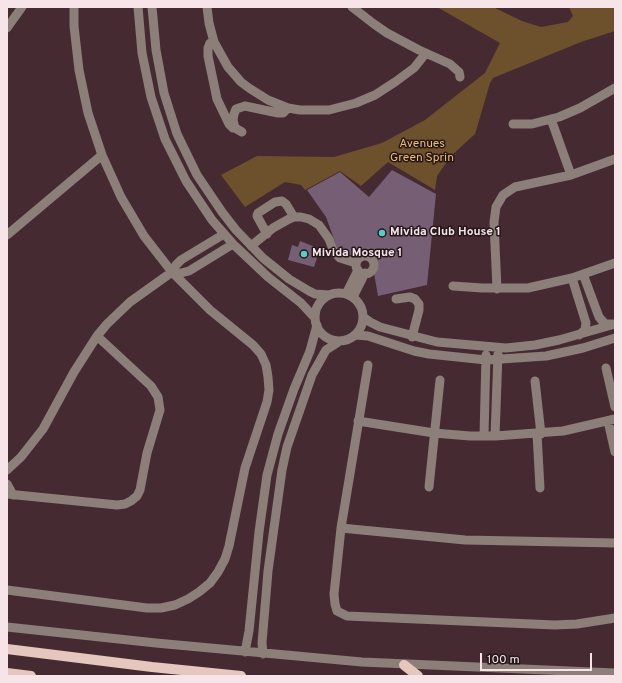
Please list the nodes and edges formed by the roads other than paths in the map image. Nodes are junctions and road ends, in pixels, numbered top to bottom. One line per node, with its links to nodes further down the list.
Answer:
1 (22, 7): 7 (street)
2 (74, 7): 15 (street)
3 (138, 7): 19 (street)
4 (152, 7): 23 (street)
5 (207, 7): 8 (street)
6 (352, 7): 9 (street)
7 (8, 23)
8 (214, 42): 12 (street); 12 (street)
9 (426, 53): 10 (street); 12 (street)
10 (460, 77)
11 (615, 88): 13 (street)
12 (288, 108)
13 (551, 119): 14 (street); 17 (street)
14 (513, 124)
15 (102, 155): 21 (street); 25 (street)
16 (615, 159): 17 (street)
17 (571, 175): 29 (street)
18 (294, 217): 20 (street); 20 (street); 31 (street)
19 (224, 234): 22 (street); 25 (street)
20 (266, 234): 23 (street)
21 (7, 235)
22 (233, 244): 25 (street); 34 (street)
23 (251, 246): 30 (street)
24 (615, 263): 26 (street)
25 (172, 272): 37 (street); 65 (street)
26 (583, 274): 27 (street); 35 (street)
27 (572, 278): 29 (street); 38 (street)
28 (453, 286): 29 (street)
29 (497, 289)
30 (329, 295): 31 (street); 34 (street)
31 (350, 295): 33 (street)
32 (396, 299): 39 (street)
33 (363, 316): 36 (street); 39 (street)
34 (316, 322): 41 (street); 69 (street)
35 (615, 324): 38 (street)
36 (355, 335): 41 (street); 45 (street)
37 (97, 336): 58 (street); 62 (street)
38 (576, 336): 43 (street)
39 (412, 337): 42 (street)
40 (615, 338): 44 (street)
41 (340, 341): 70 (street)
42 (486, 347): 43 (street); 45 (street)
43 (498, 348): 44 (street)
44 (498, 359): 45 (street); 56 (street)
45 (486, 360): 55 (street)
46 (368, 365): 52 (street)
47 (606, 368): 50 (street)
48 (440, 380): 53 (street)
49 (534, 382): 54 (street)
50 (615, 407)
51 (612, 420): 54 (street); 57 (street)
52 (358, 421): 53 (street); 63 (street)
53 (434, 433): 55 (street); 60 (street)
54 (539, 434): 56 (street); 61 (street)
55 (484, 436): 56 (street)
56 (495, 436)
57 (615, 452)
58 (7, 470)
59 (7, 484): 62 (street)
60 (429, 487)
61 (540, 488)
62 (10, 494)
63 (341, 528): 64 (street); 66 (street)
64 (615, 543)
65 (7, 590)
66 (615, 618)
67 (7, 627): 69 (street)
68 (7, 649): 75 (main road)
69 (245, 652): 70 (street)
70 (263, 654): 71 (street)
71 (404, 665): 73 (street); 76 (main road)
72 (7, 673): 74 (main road)
73 (615, 673)
74 (31, 676)
75 (241, 676)
76 (418, 676)

